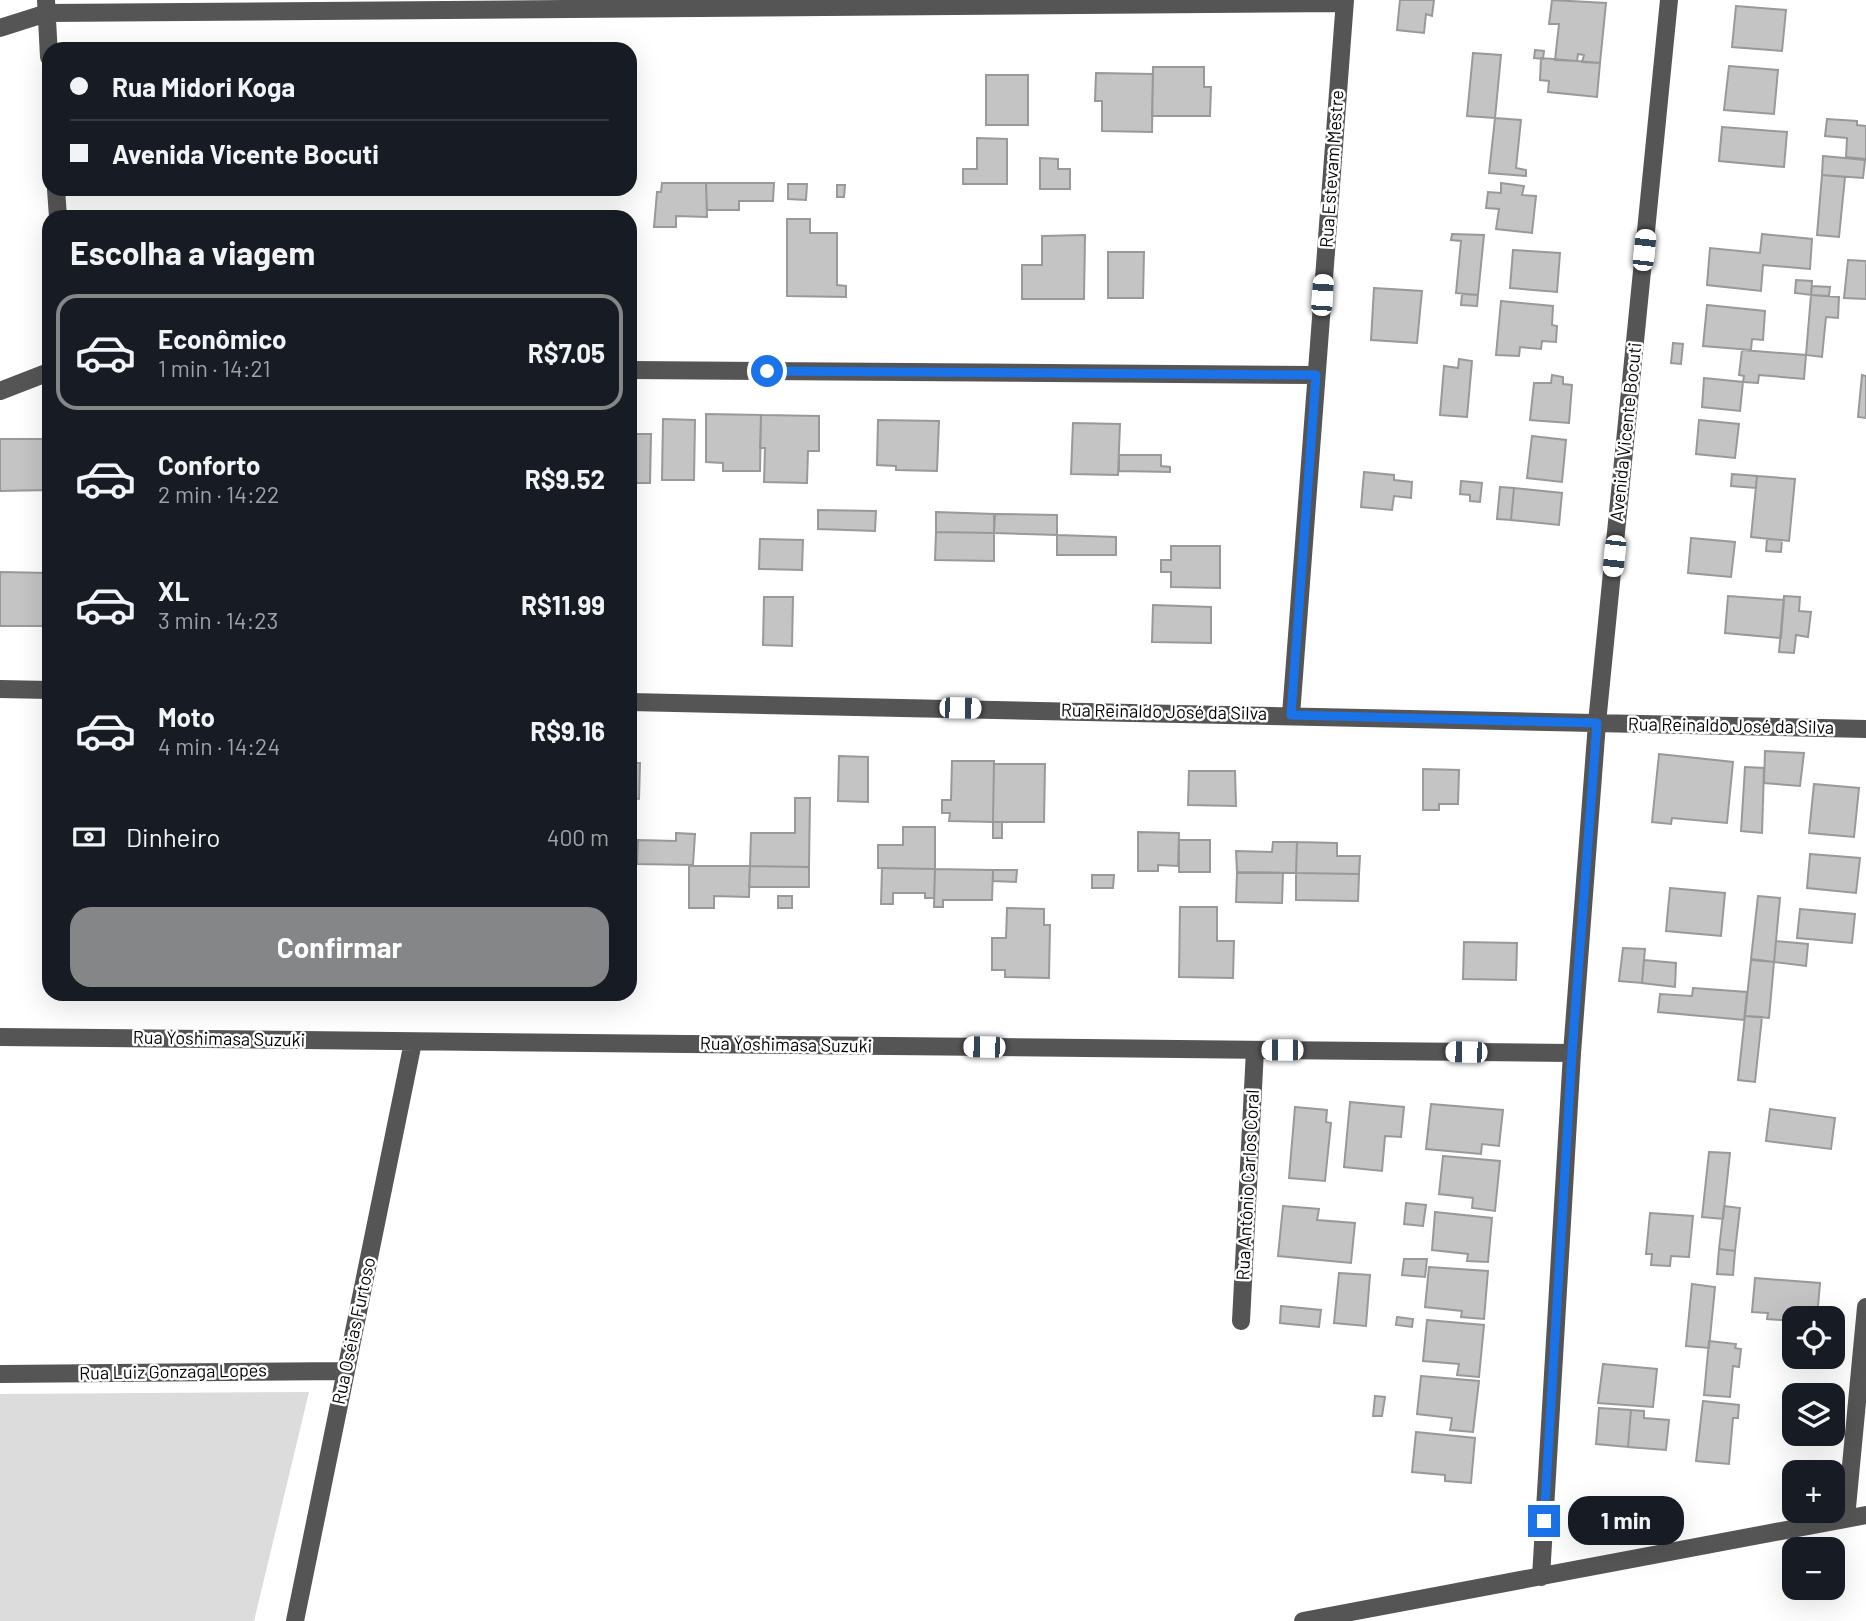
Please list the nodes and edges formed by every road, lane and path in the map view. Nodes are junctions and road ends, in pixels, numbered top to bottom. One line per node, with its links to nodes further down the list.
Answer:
1 (1669, 0): 14 (street, Avenida Vicente Bocuti)
2 (1345, 1): 3 (street); 8 (street, Rua Estevam Mestre)
3 (46, 6): 4 (street); 5 (street)
4 (0, 29)
5 (48, 42)
6 (637, 370): 8 (street)
7 (42, 375): 9 (street)
8 (1316, 375): 13 (street, Rua Estevam Mestre)
9 (0, 391)
10 (0, 689): 11 (street)
11 (42, 690)
12 (637, 702): 13 (street, Rua Reinaldo José da Silva)
13 (1291, 715): 14 (street, Rua Reinaldo José da Silva)
14 (1597, 723): 15 (street, Rua Reinaldo José da Silva); 19 (street, Avenida Vicente Bocuti)
15 (1866, 729)
16 (0, 1037): 17 (street, Rua Yoshimasa Suzuki)
17 (414, 1042): 18 (street, Rua Yoshimasa Suzuki); 22 (street, Rua Oséias Furtoso)
18 (1255, 1050): 19 (street, Rua Yoshimasa Suzuki); 21 (street, Rua Antônio Carlos Coral)
19 (1572, 1052): 26 (street, Avenida Vicente Bocuti)
20 (1866, 1307): 25 (street)
21 (1241, 1321)
22 (346, 1371): 23 (street, Rua Luiz Gonzaga Lopes); 27 (street, Rua Oséias Furtoso)
23 (0, 1374)
24 (1866, 1515): 25 (street)
25 (1846, 1518): 26 (street)
26 (1541, 1577): 28 (street)
27 (295, 1621)
28 (1303, 1621)

